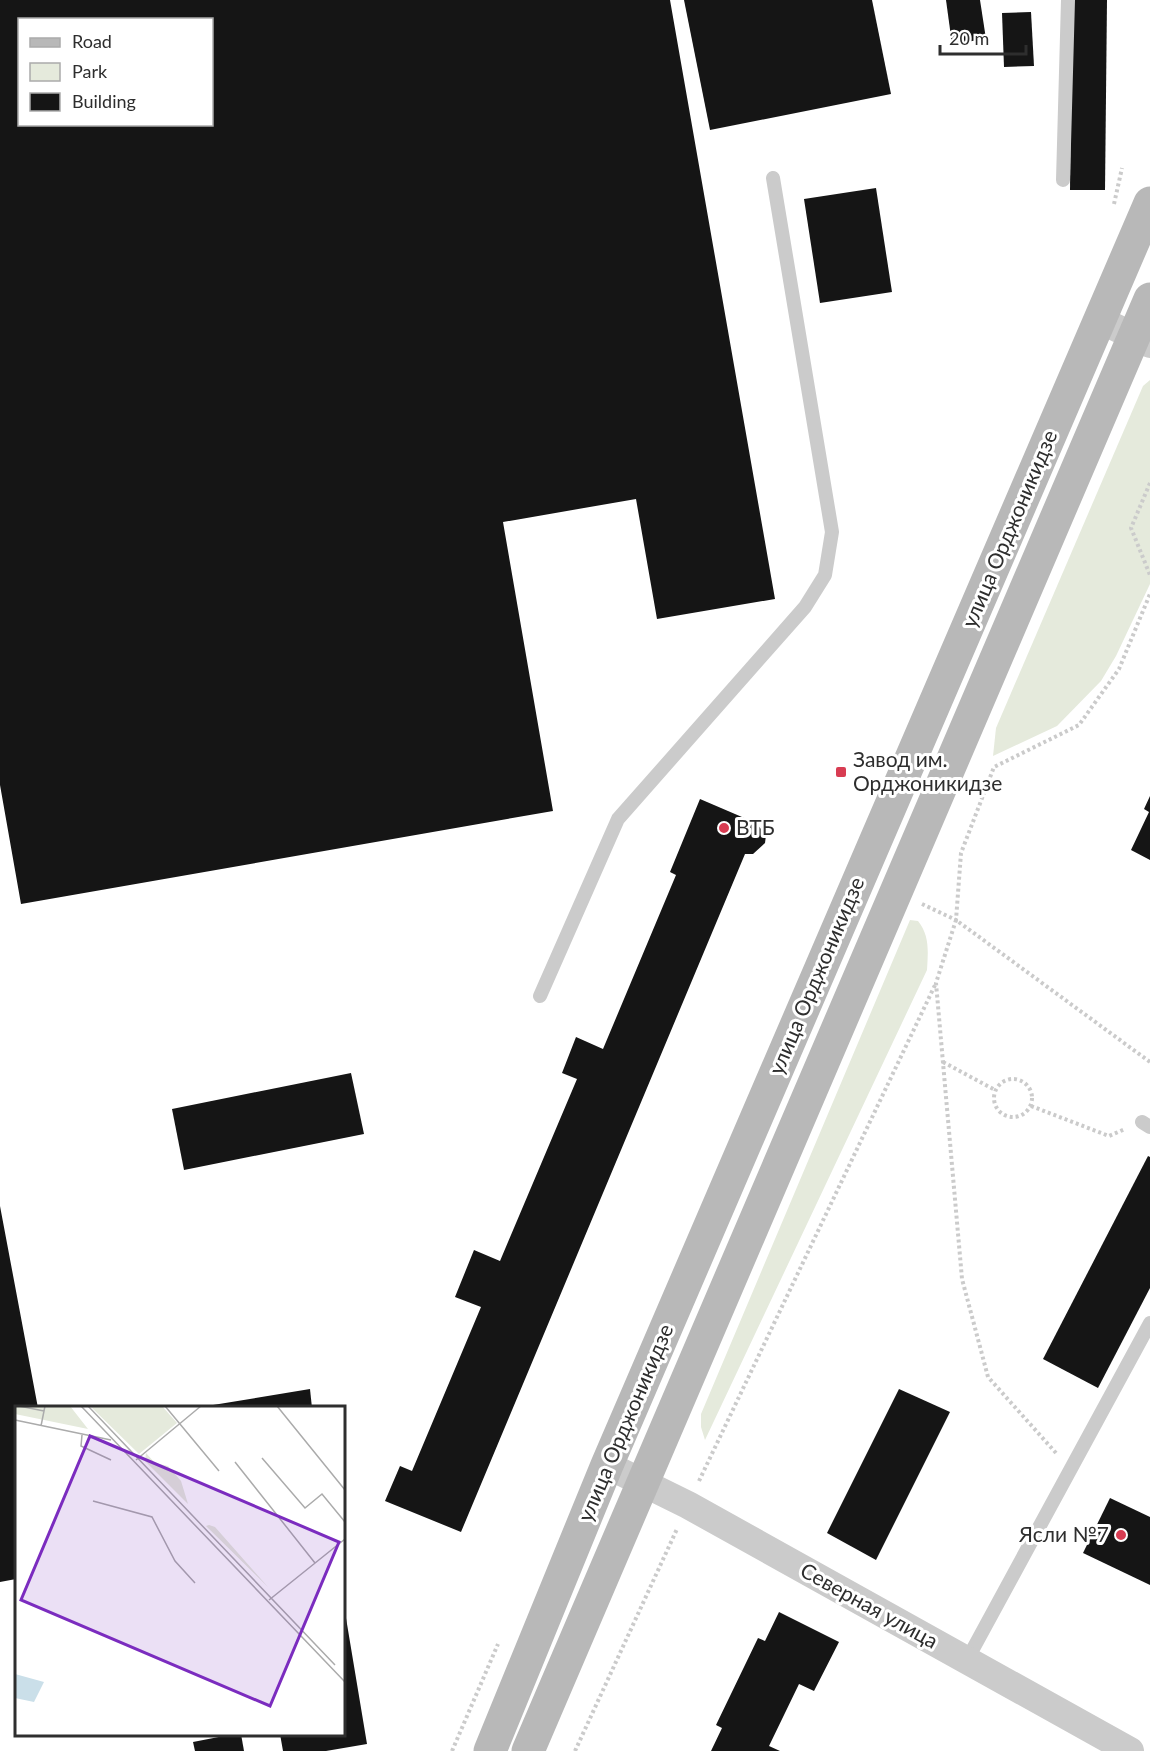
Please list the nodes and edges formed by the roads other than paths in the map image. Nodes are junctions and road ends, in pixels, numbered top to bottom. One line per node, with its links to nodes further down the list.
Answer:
1 (1068, 0): 3 (lane)
2 (773, 178): 8 (lane)
3 (1063, 180)
4 (1150, 203): 6 (main road, улица Орджоникидзе)
5 (1150, 299): 7 (main road, улица Орджоникидзе)
6 (1100, 320): 7 (street); 10 (main road, улица Орджоникидзе)
7 (1142, 340): 11 (main road, улица Орджоникидзе)
8 (540, 996)
9 (1150, 1323): 12 (lane)
10 (607, 1465): 11 (street, Северная улица); 13 (main road, улица Орджоникидзе)
11 (644, 1484): 12 (street, Северная улица); 14 (main road, улица Орджоникидзе)
12 (967, 1660): 15 (street, Северная улица)
13 (490, 1751)
14 (528, 1751)
15 (1130, 1751)

